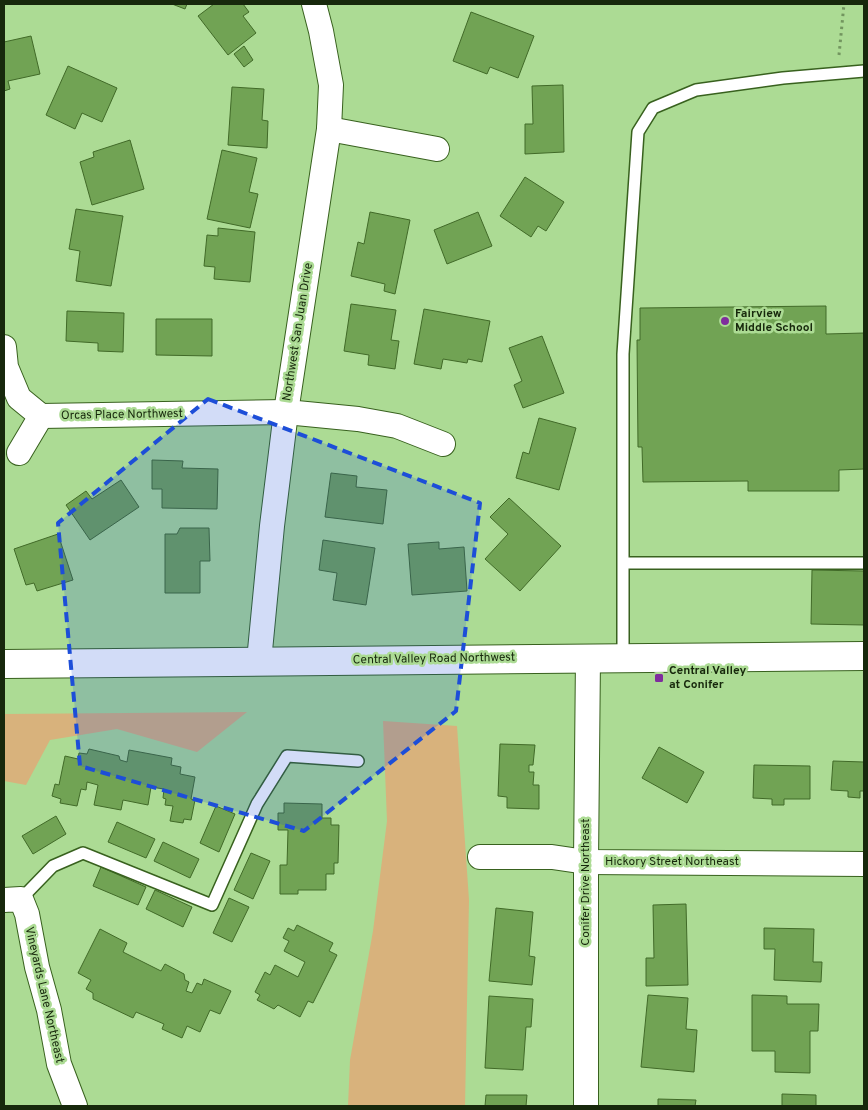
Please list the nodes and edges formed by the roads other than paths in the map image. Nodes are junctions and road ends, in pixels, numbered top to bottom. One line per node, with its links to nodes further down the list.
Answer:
1 (314, 4): 3 (street, Northwest San Juan Drive)
2 (864, 71): 10 (lane)
3 (329, 129): 4 (street); 6 (street, Northwest San Juan Drive)
4 (437, 149)
5 (4, 347): 7 (street)
6 (286, 412): 7 (street, Orcas Place Northwest); 8 (street, Orcas Place Northwest); 15 (street, Northwest San Juan Drive)
7 (41, 416): 9 (street)
8 (442, 444)
9 (19, 453)
10 (624, 563): 11 (lane); 14 (lane)
11 (864, 563)
12 (864, 656): 14 (main road, Central Valley Road Northwest)
13 (588, 657): 14 (main road, Central Valley Road Northwest); 15 (main road, Central Valley Road Northwest); 19 (street, Conifer Drive Northeast)
14 (623, 657)
15 (259, 662): 16 (main road, Central Valley Road Northwest)
16 (4, 664)
17 (358, 761): 21 (lane)
18 (480, 857): 19 (street, Hickory Street Northeast)
19 (586, 862): 20 (street, Hickory Street Northeast); 23 (street, Conifer Drive Northeast)
20 (864, 864)
21 (12, 900): 22 (street, Vineyards Lane Northeast)
22 (75, 1106)
23 (586, 1106)

